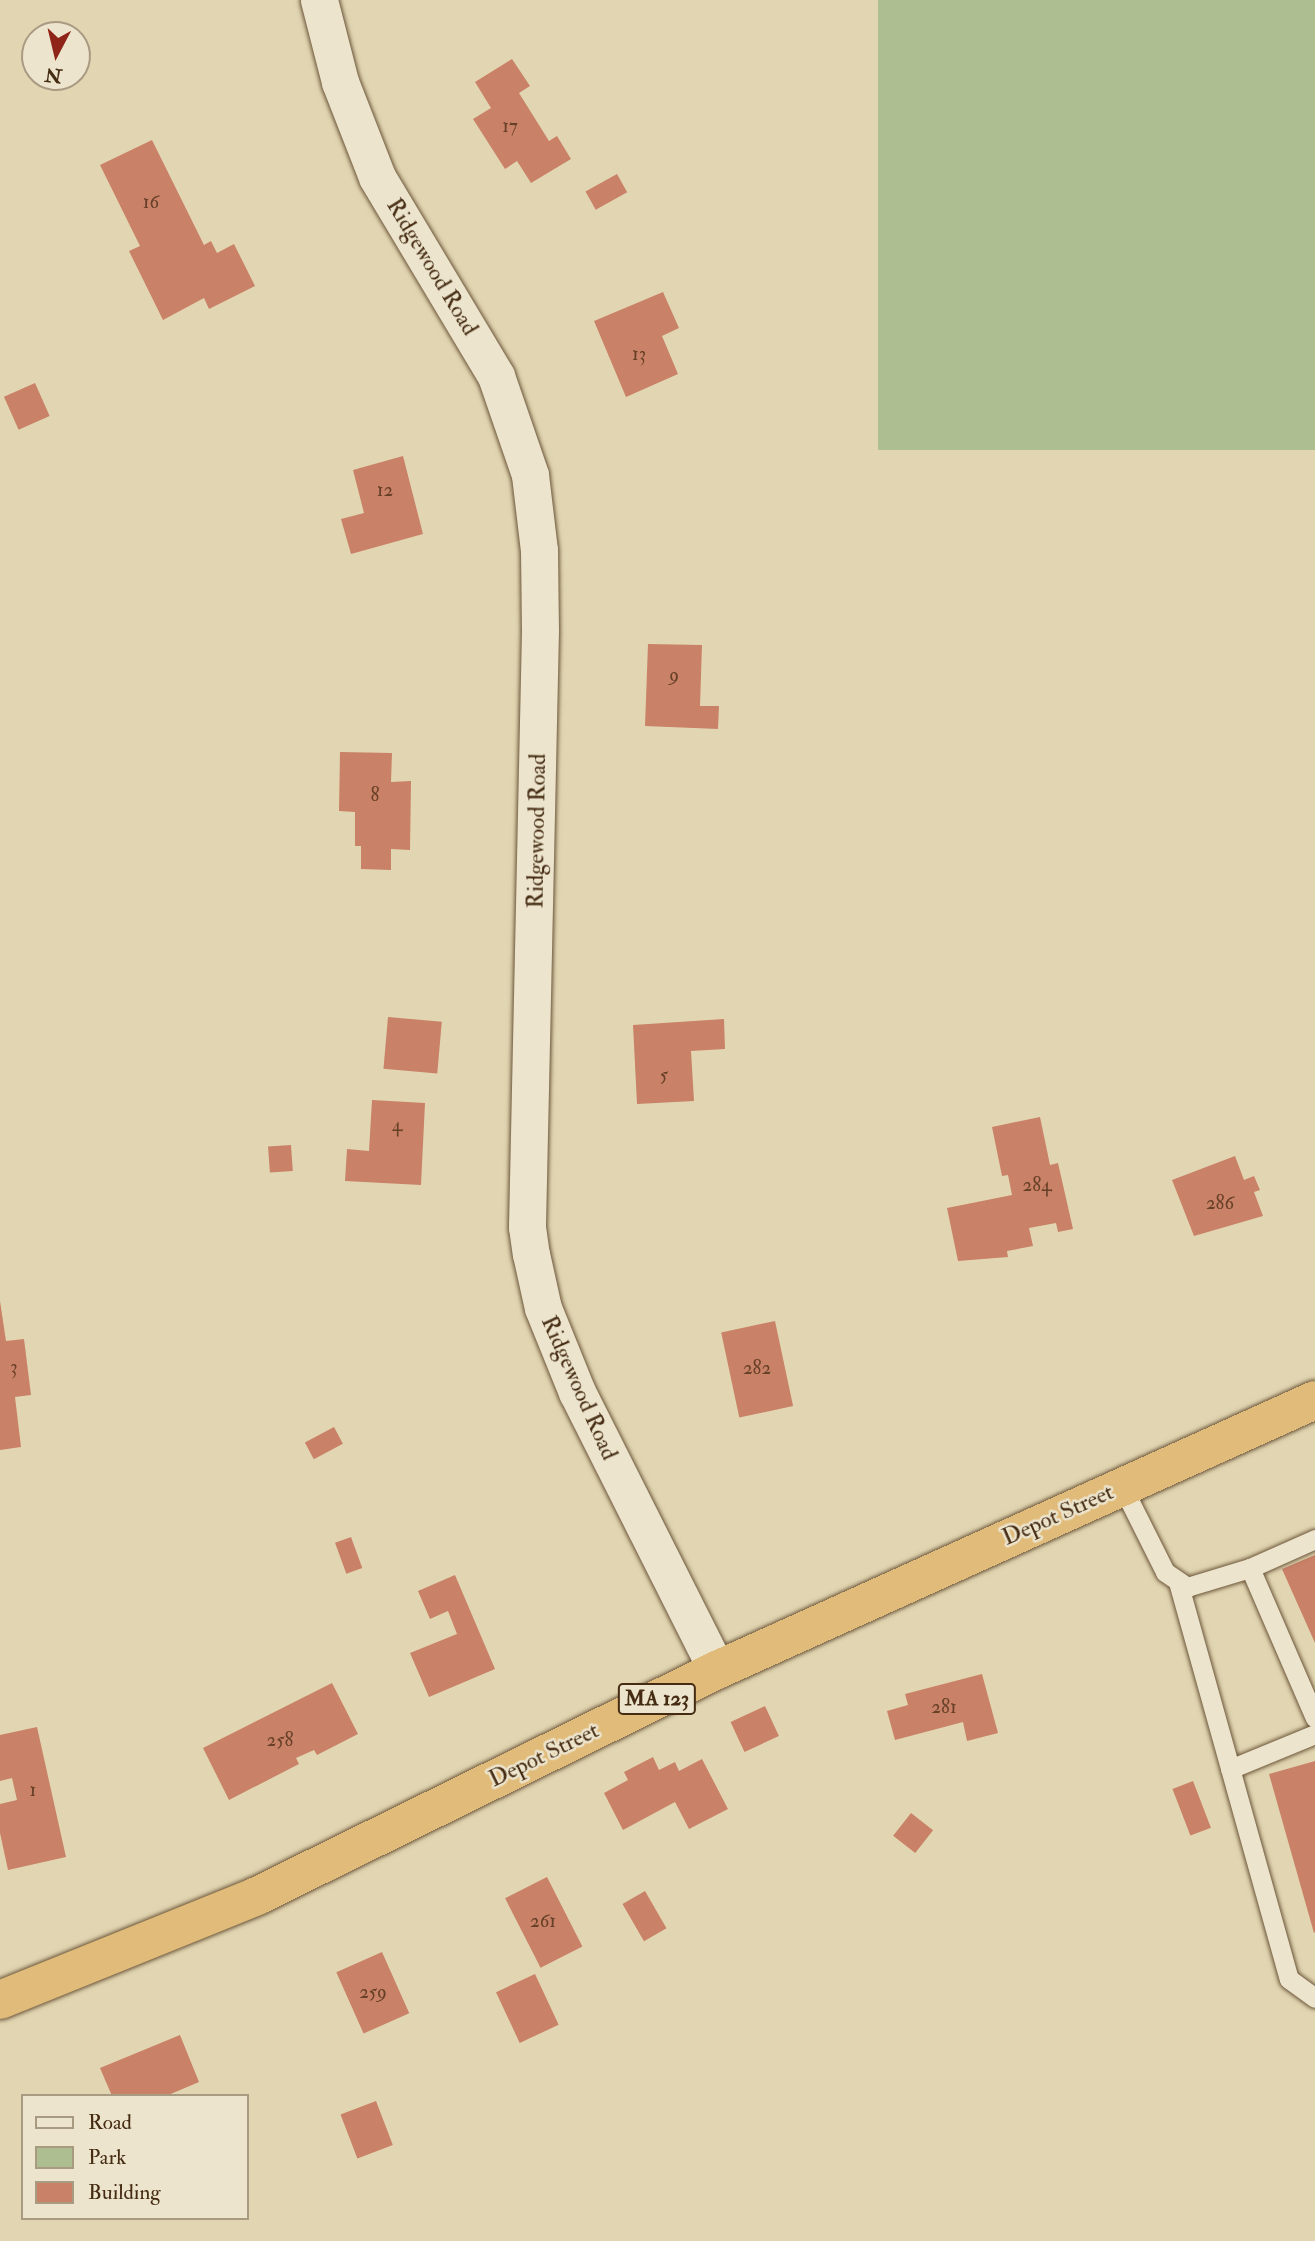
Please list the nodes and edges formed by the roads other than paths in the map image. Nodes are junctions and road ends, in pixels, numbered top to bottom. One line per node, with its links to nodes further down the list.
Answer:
1 (319, 0): 7 (street, Ridgewood Road)
2 (1315, 1399): 3 (highway, Depot Street / MA 123)
3 (1122, 1486): 6 (lane); 7 (highway, Depot Street / MA 123)
4 (1315, 1539): 5 (lane)
5 (1250, 1568): 6 (lane); 8 (lane)
6 (1178, 1582): 10 (lane)
7 (717, 1670): 12 (highway, Depot Street / MA 123)
8 (1315, 1718)
9 (1315, 1734): 10 (lane)
10 (1230, 1769): 11 (lane)
11 (1315, 1998)
12 (0, 2000)

